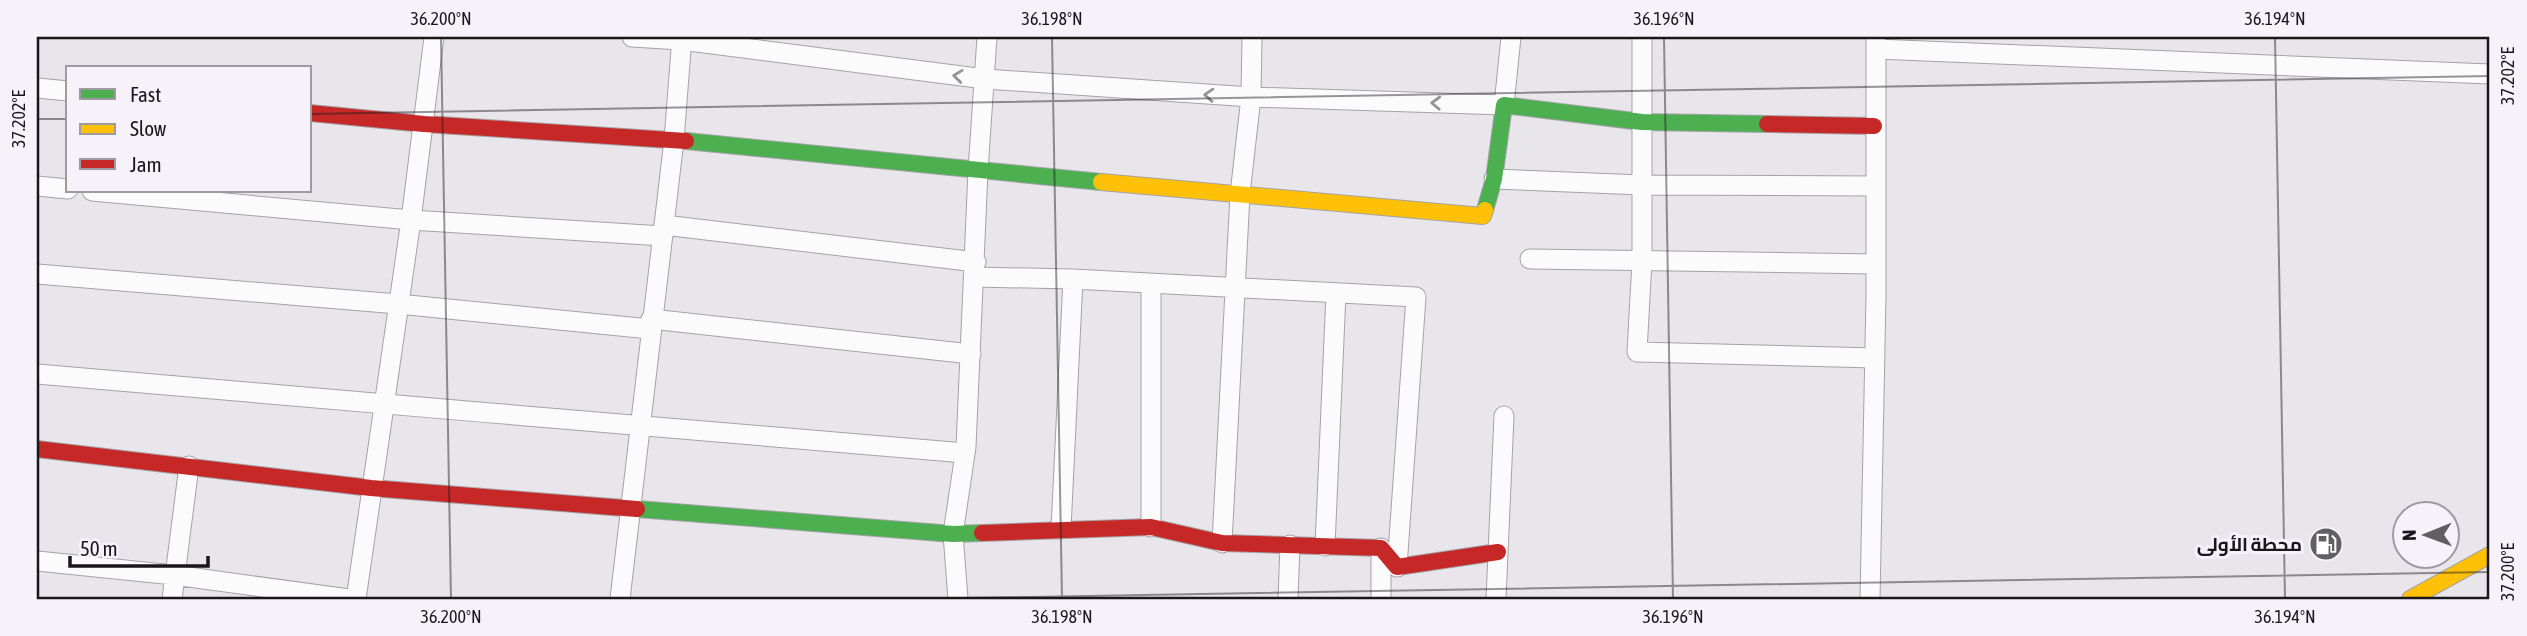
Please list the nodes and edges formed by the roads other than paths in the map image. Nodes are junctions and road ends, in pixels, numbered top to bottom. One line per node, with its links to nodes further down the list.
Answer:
1 (434, 37): 17 (street)
2 (632, 37): 7 (street)
3 (988, 37): 10 (street)
4 (1252, 37): 13 (street)
5 (1511, 37): 14 (street)
6 (1642, 37): 16 (street)
7 (681, 39): 10 (street, one-way to 7); 19 (street)
8 (1876, 43): 9 (street); 18 (street)
9 (2490, 74)
10 (985, 79): 13 (street, one-way to 10); 20 (street)
11 (37, 88): 12 (street)
12 (66, 91)
13 (1251, 97): 14 (street, one-way to 13); 27 (street)
14 (1504, 105): 16 (street); 21 (street)
15 (312, 113): 17 (street)
16 (1642, 122): 18 (street); 22 (street)
17 (424, 124): 19 (street); 28 (street)
18 (1874, 126): 24 (street)
19 (674, 140): 20 (street); 29 (street)
20 (978, 172): 27 (street); 33 (street)
21 (1494, 179): 22 (street); 27 (street)
22 (1642, 185): 24 (street); 31 (street)
23 (37, 186): 25 (street)
24 (1876, 186): 32 (street)
25 (66, 189)
26 (103, 192): 28 (street)
27 (1240, 194): 37 (street)
28 (411, 219): 29 (street); 39 (street)
29 (663, 230): 33 (street); 40 (street)
30 (1530, 260): 31 (street)
31 (1642, 261): 32 (street); 42 (street)
32 (1876, 264): 42 (street)
33 (975, 270): 35 (street); 41 (street)
34 (37, 274): 39 (street)
35 (1073, 279): 36 (street); 53 (street)
36 (1150, 285): 37 (street); 52 (street)
37 (1235, 289): 38 (street); 55 (street)
38 (1336, 293): 57 (street); 62 (street)
39 (398, 304): 40 (street); 44 (street)
40 (651, 324): 41 (street); 46 (street)
41 (971, 354): 48 (street)
42 (1875, 358): 72 (street)
43 (37, 374): 44 (street)
44 (384, 402): 46 (street); 50 (street)
45 (1504, 416): 59 (street)
46 (639, 428): 48 (street); 51 (street)
47 (37, 449): 49 (street)
48 (965, 453): 54 (street)
49 (189, 466): 50 (street); 63 (street)
50 (372, 488): 51 (street); 66 (street)
51 (630, 509): 54 (street); 67 (street)
52 (1151, 527): 53 (street); 55 (street)
53 (1061, 529): 54 (street)
54 (953, 534): 68 (street)
55 (1222, 543): 56 (street)
56 (1290, 545): 57 (street); 69 (street)
57 (1325, 546): 58 (street)
58 (1381, 548): 62 (street); 70 (street)
59 (1498, 552): 62 (street); 71 (street)
60 (2490, 555): 73 (street)
61 (37, 561): 63 (street)
62 (1398, 567)
63 (174, 575): 64 (street); 65 (street)
64 (172, 599)
65 (349, 599)
66 (356, 599)
67 (620, 599)
68 (958, 599)
69 (1288, 599)
70 (1381, 599)
71 (1496, 599)
72 (1870, 599)
73 (2410, 599)

